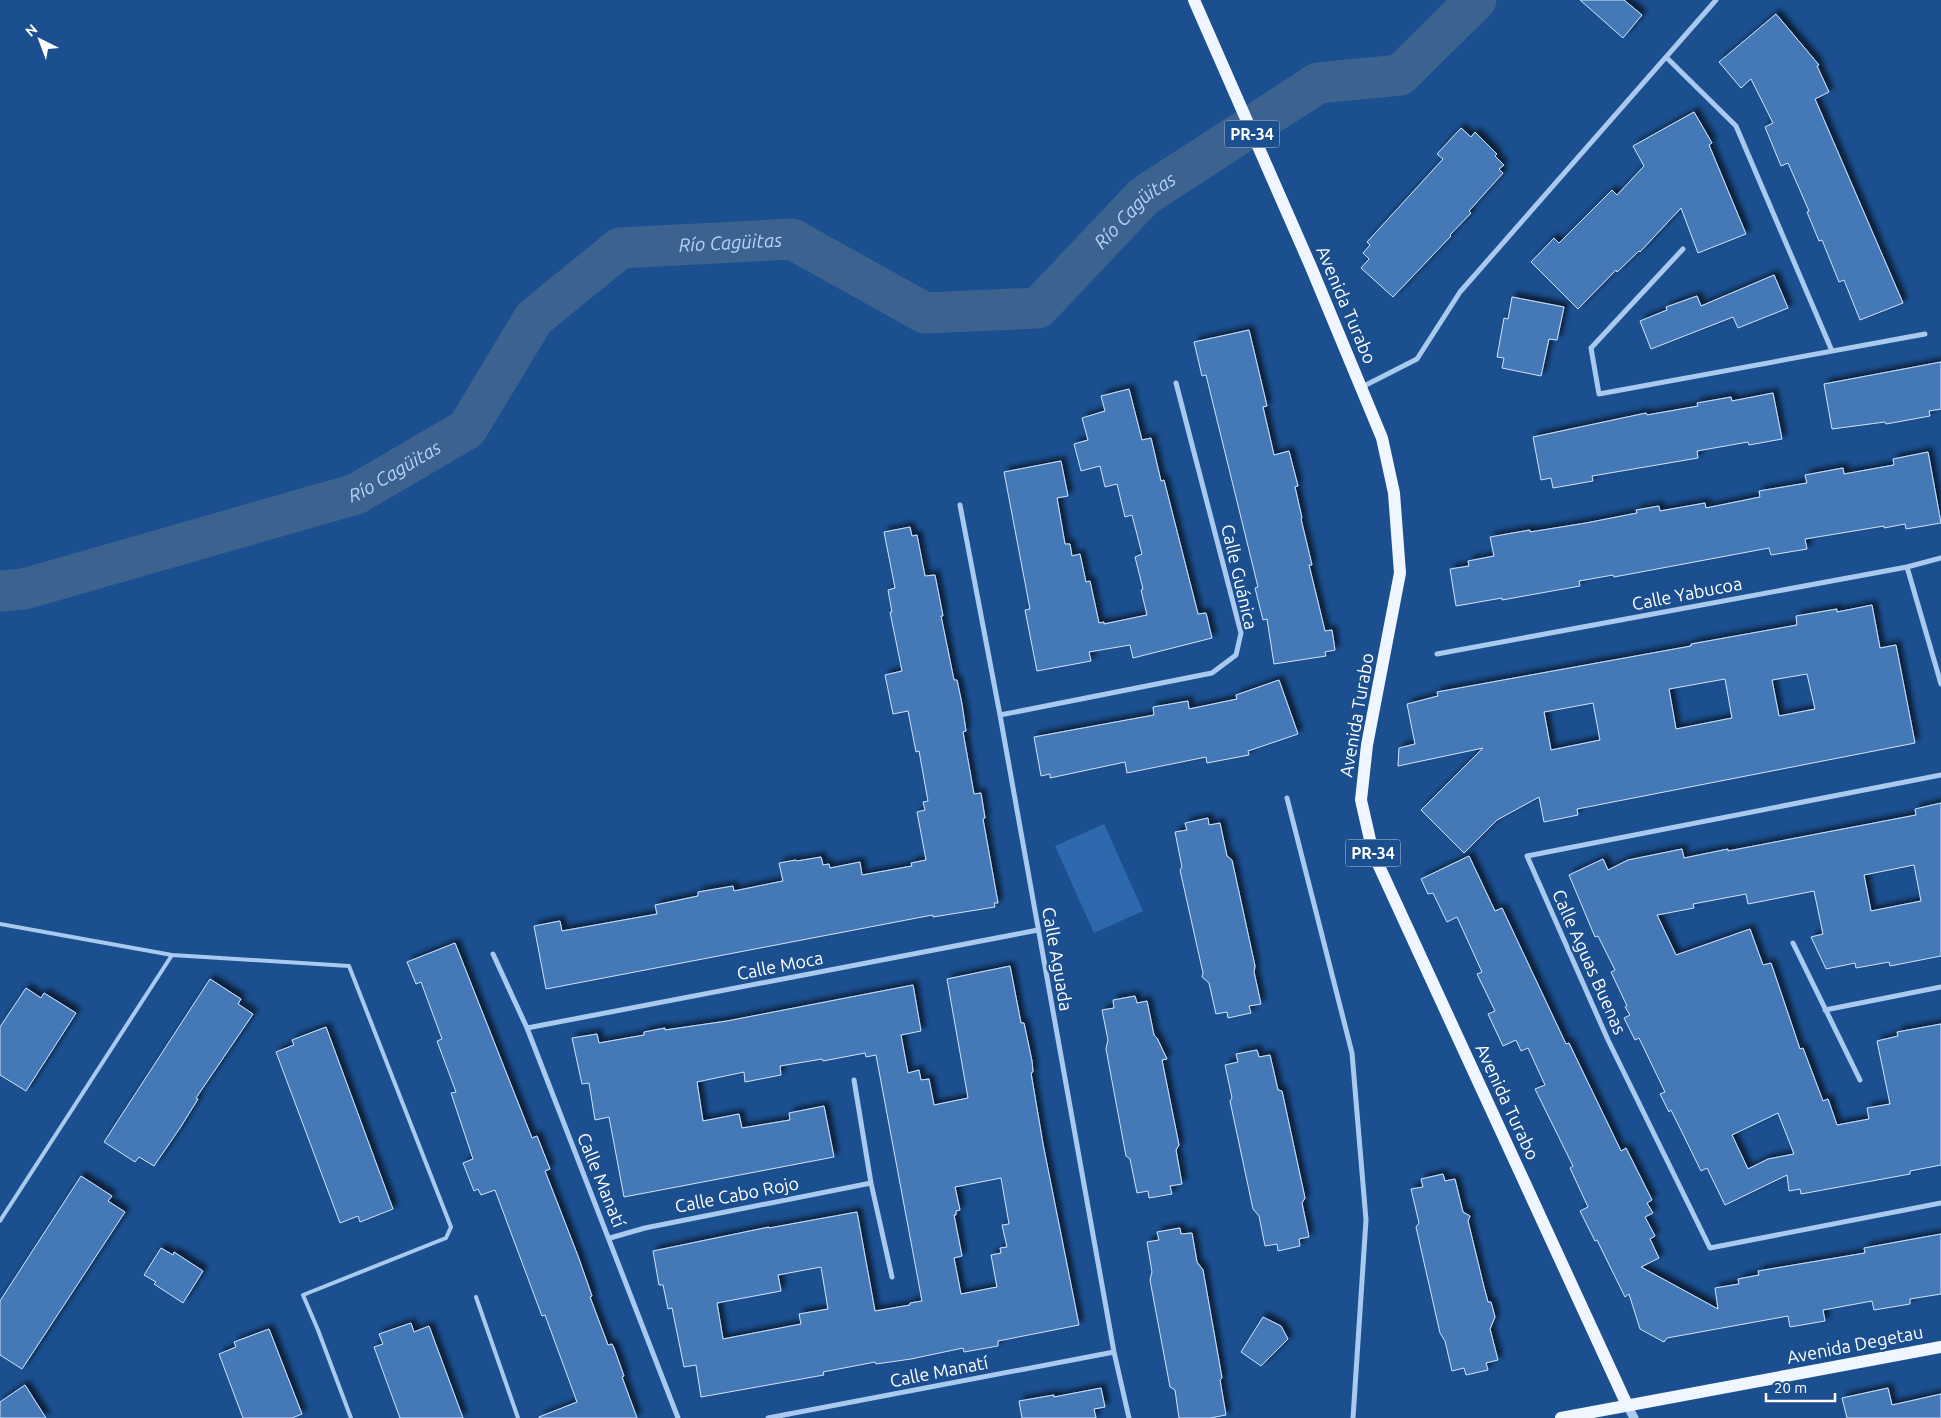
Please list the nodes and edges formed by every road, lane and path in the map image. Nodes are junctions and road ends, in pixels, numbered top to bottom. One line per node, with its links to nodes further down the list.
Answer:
1 (1194, 0): 8 (main road, Avenida Turabo / PR-34)
2 (1716, 0): 3 (street)
3 (1666, 57): 6 (street); 8 (street)
4 (1683, 249): 6 (street)
5 (1925, 334): 6 (street)
6 (1832, 351)
7 (1176, 383): 14 (street, Calle Guánica)
8 (1362, 387): 35 (main road, Avenida Turabo / PR-34)
9 (960, 505): 14 (street, Calle Aguada)
10 (1941, 558): 11 (street, Calle Yabucoa)
11 (1907, 567): 12 (street, Calle Yabucoa); 13 (street)
12 (1437, 654)
13 (1941, 684)
14 (1000, 715): 18 (street, Calle Aguada)
15 (1941, 775): 28 (street, Calle Aguas Buenas)
16 (1287, 798): 41 (street)
17 (0, 924): 21 (lane)
18 (1038, 930): 24 (street, Calle Moca); 34 (street, Calle Aguada)
19 (1793, 943): 23 (street)
20 (493, 954): 24 (street, Calle Manatí)
21 (172, 955): 29 (lane); 36 (lane)
22 (1941, 987): 23 (street)
23 (1826, 1010): 26 (street)
24 (527, 1028): 30 (street, Calle Manatí)
25 (854, 1080): 27 (street)
26 (1860, 1080)
27 (871, 1183): 30 (street, Calle Cabo Rojo); 31 (street)
28 (1941, 1203)
29 (0, 1221)
30 (610, 1238): 38 (street, Calle Manatí)
31 (892, 1277)
32 (476, 1297): 37 (lane)
33 (1941, 1347): 35 (main road, Avenida Degetau)
34 (1114, 1352): 39 (street, Calle Manatí); 40 (street, Calle Aguada)
35 (1627, 1405): 42 (main road, Avenida Degetau); 43 (street, Avenida Turabo)
36 (351, 1418)
37 (518, 1418)
38 (678, 1418)
39 (768, 1418)
40 (1129, 1418)
41 (1353, 1418)
42 (1560, 1418)
43 (1634, 1418)

